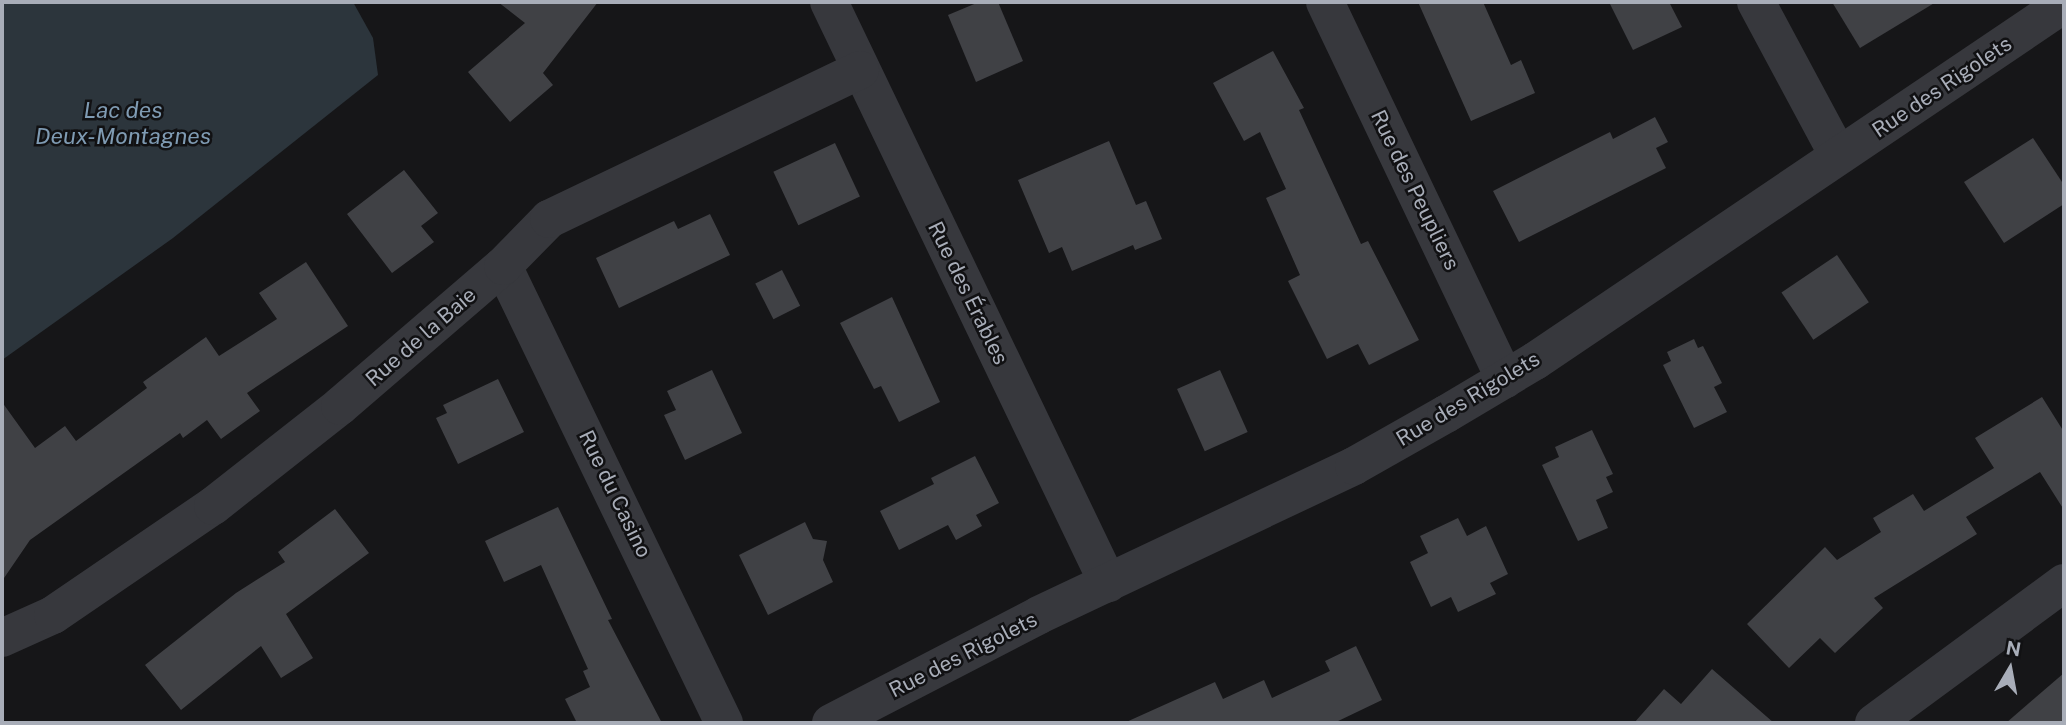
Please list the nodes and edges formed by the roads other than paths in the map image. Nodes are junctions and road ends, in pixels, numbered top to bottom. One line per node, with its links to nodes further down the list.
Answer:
1 (829, 2): 5 (street, Rue des Érables)
2 (1325, 2): 8 (street, Rue des Peupliers)
3 (1756, 2): 6 (street)
4 (2064, 4): 6 (street, Rue des Rigolets)
5 (860, 70): 7 (street, Rue de la Baie); 9 (street, Rue des Érables)
6 (1838, 155): 8 (street, Rue des Rigolets)
7 (503, 266): 11 (street, Rue de la Baie); 13 (street, Rue du Casino)
8 (1505, 379): 9 (street, Rue des Rigolets)
9 (1108, 583): 14 (street, Rue des Rigolets)
10 (2064, 583): 12 (street)
11 (2, 638)
12 (1887, 719)
13 (724, 723)
14 (831, 723)

